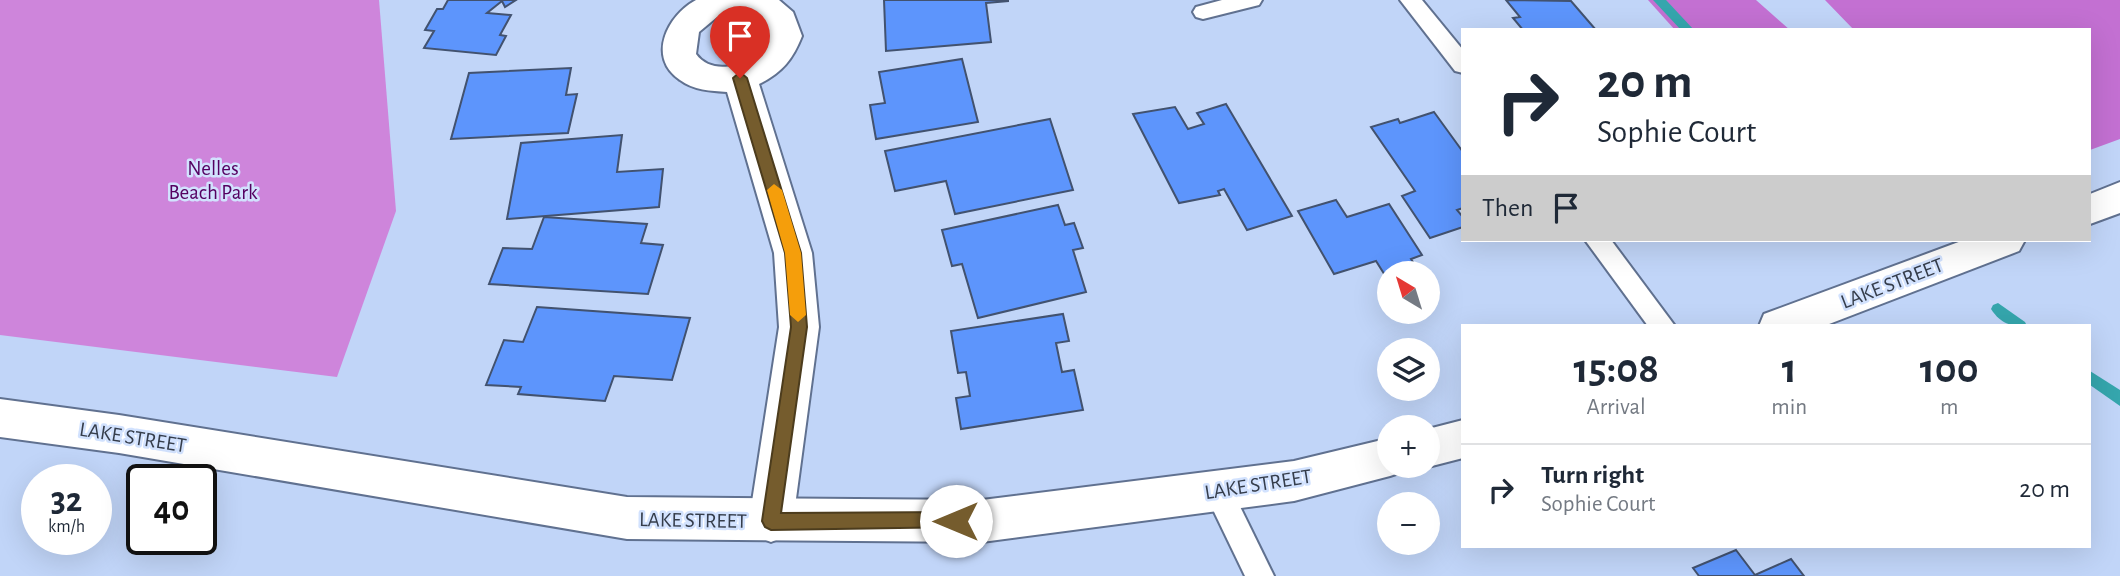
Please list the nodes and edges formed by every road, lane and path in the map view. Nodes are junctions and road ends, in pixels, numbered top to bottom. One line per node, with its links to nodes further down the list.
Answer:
1 (1252, 0): 3 (lane)
2 (1410, 0): 4 (lane)
3 (1203, 12)
4 (1461, 63)
5 (740, 78): 17 (street)
6 (2120, 197): 7 (street)
7 (2091, 209)
8 (1599, 242): 10 (lane)
9 (2001, 242): 11 (street, LAKE STREET)
10 (1661, 324)
11 (1782, 324)
12 (0, 418): 17 (street, LAKE STREET)
13 (1461, 440): 14 (street)
14 (1440, 445)
15 (1377, 460): 16 (street, LAKE STREET)
16 (1218, 491): 17 (street, LAKE STREET); 18 (lane)
17 (771, 521)
18 (1260, 576)

